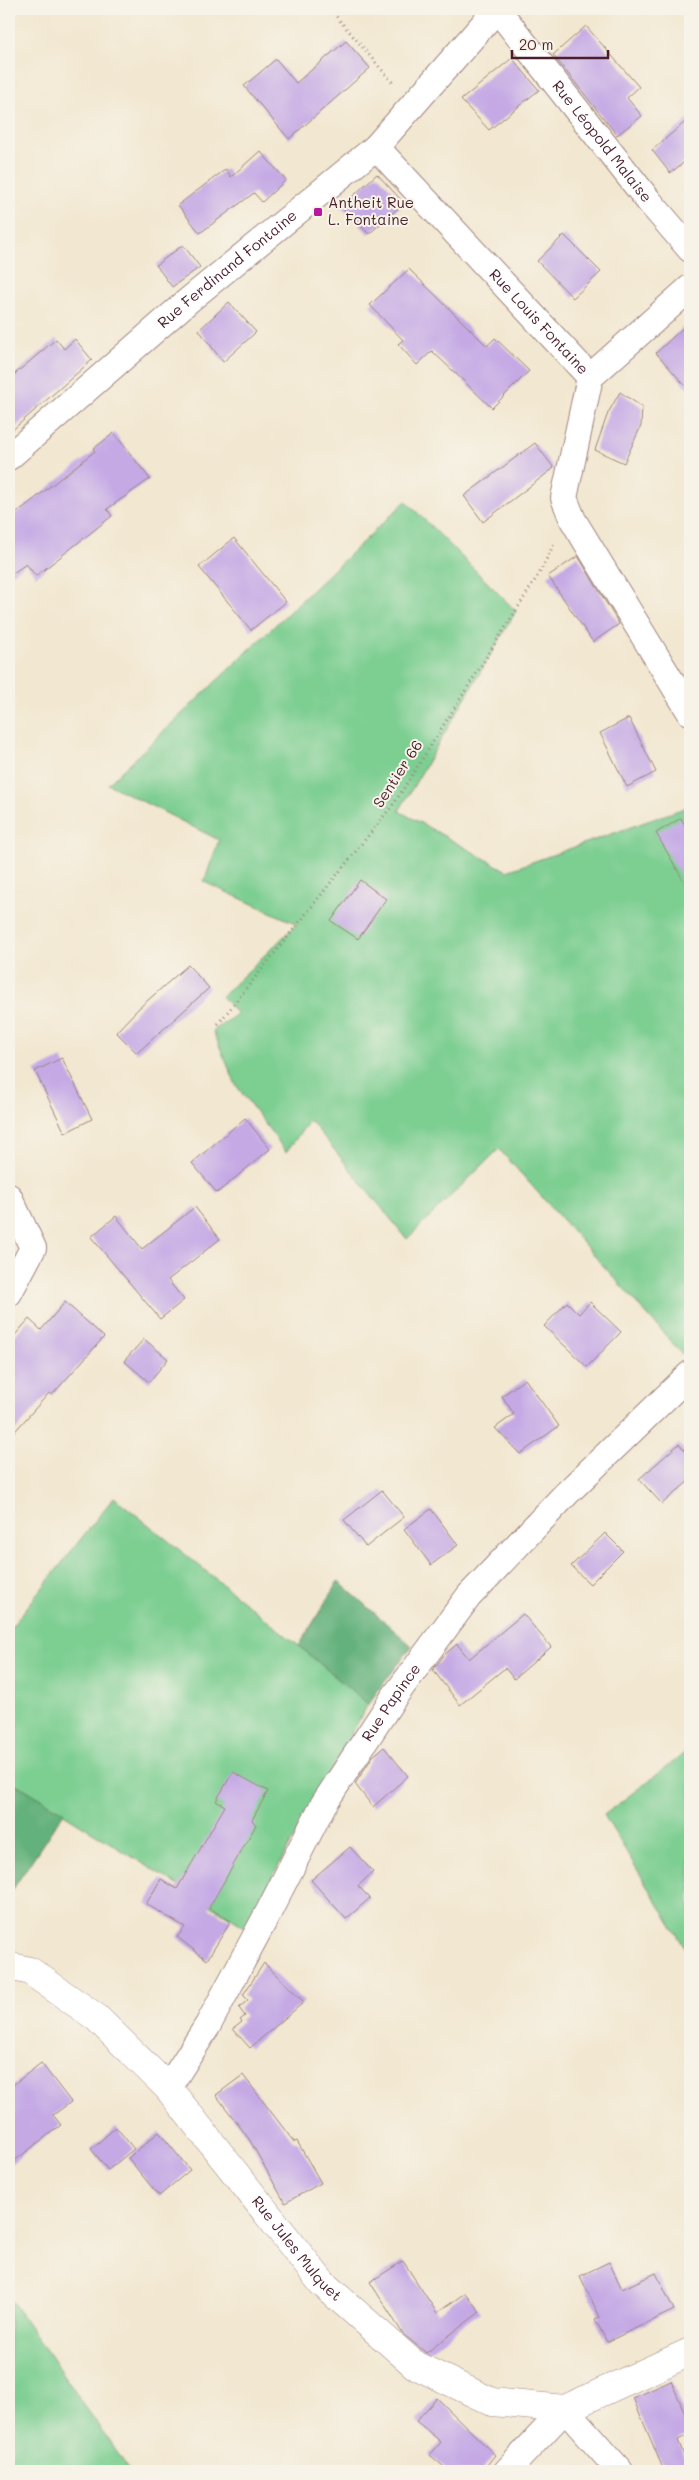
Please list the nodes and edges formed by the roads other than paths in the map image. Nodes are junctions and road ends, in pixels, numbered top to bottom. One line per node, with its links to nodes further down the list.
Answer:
1 (497, 9): 2 (street, Rue Ferdinand Fontaine); 3 (street, Rue Léopold Malaise)
2 (376, 147): 5 (street, Rue Louis Fontaine); 6 (street, Rue Ferdinand Fontaine)
3 (690, 249)
4 (690, 288): 5 (street)
5 (590, 377): 7 (street, Rue Louis Fontaine)
6 (9, 456)
7 (690, 712)
8 (9, 1196): 9 (street)
9 (9, 1293)
10 (690, 1374): 12 (street, Rue Papince)
11 (9, 1966): 12 (street, Rue Jules Mulquet)
12 (168, 2088): 14 (street, Rue Jules Mulquet)
13 (690, 2352): 14 (street)
14 (565, 2409): 15 (street); 16 (street)
15 (507, 2471)
16 (620, 2471)

